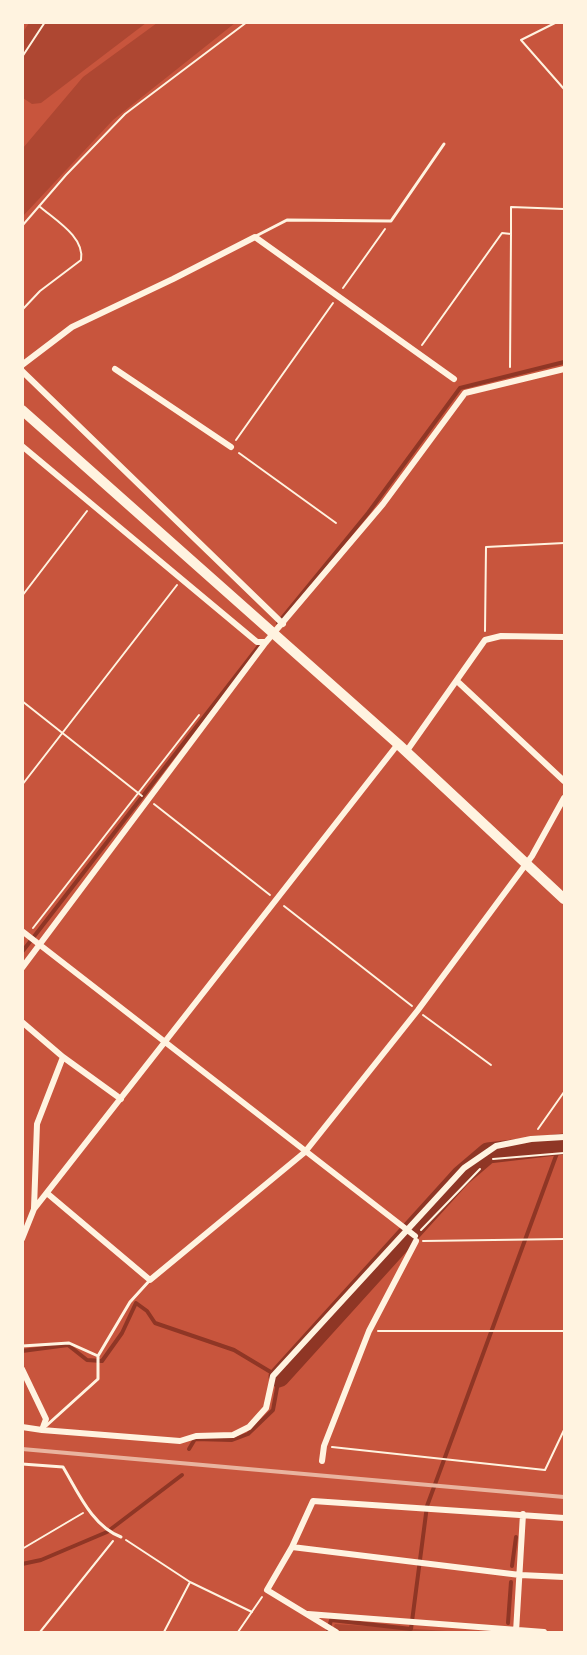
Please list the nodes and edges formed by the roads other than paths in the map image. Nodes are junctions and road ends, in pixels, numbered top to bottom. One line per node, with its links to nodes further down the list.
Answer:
1 (444, 144): 2 (lane)
2 (255, 237): 3 (street); 7 (street)
3 (22, 365)
4 (115, 369): 10 (street)
5 (564, 369): 11 (street)
6 (22, 371): 11 (street)
7 (454, 379)
8 (22, 410): 13 (main road)
9 (22, 447): 13 (street)
10 (231, 447)
11 (283, 624): 13 (street)
12 (564, 637): 14 (street)
13 (270, 638): 15 (main road); 20 (street)
14 (458, 681): 15 (street); 16 (street)
15 (402, 748): 18 (main road); 23 (street)
16 (564, 781)
17 (564, 798): 18 (street)
18 (526, 863): 19 (main road); 27 (street)
19 (564, 898)
20 (31, 938): 21 (street); 23 (street)
21 (22, 968)
22 (22, 1022): 24 (street)
23 (166, 1043): 25 (street); 27 (street)
24 (63, 1057): 25 (street); 29 (street)
25 (121, 1099): 28 (street)
26 (564, 1137): 30 (street)
27 (305, 1152): 30 (street); 32 (street)
28 (48, 1194): 29 (street); 32 (street)
29 (34, 1209): 31 (street)
30 (406, 1228): 37 (street); 38 (street)
31 (22, 1239)
32 (150, 1280): 34 (lane)
33 (22, 1346): 34 (lane)
34 (98, 1360): 37 (lane)
35 (22, 1369): 37 (street)
36 (22, 1427): 37 (street)
37 (42, 1430)
38 (322, 1461)
39 (22, 1464): 42 (lane)
40 (523, 1514): 41 (street); 43 (street); 44 (street)
41 (564, 1518)
42 (119, 1536)
43 (292, 1547): 44 (street); 46 (street)
44 (520, 1575): 45 (street); 48 (street)
45 (564, 1577)
46 (304, 1613): 47 (street); 48 (street)
47 (336, 1632)
48 (516, 1632): 49 (street)
49 (544, 1632)

